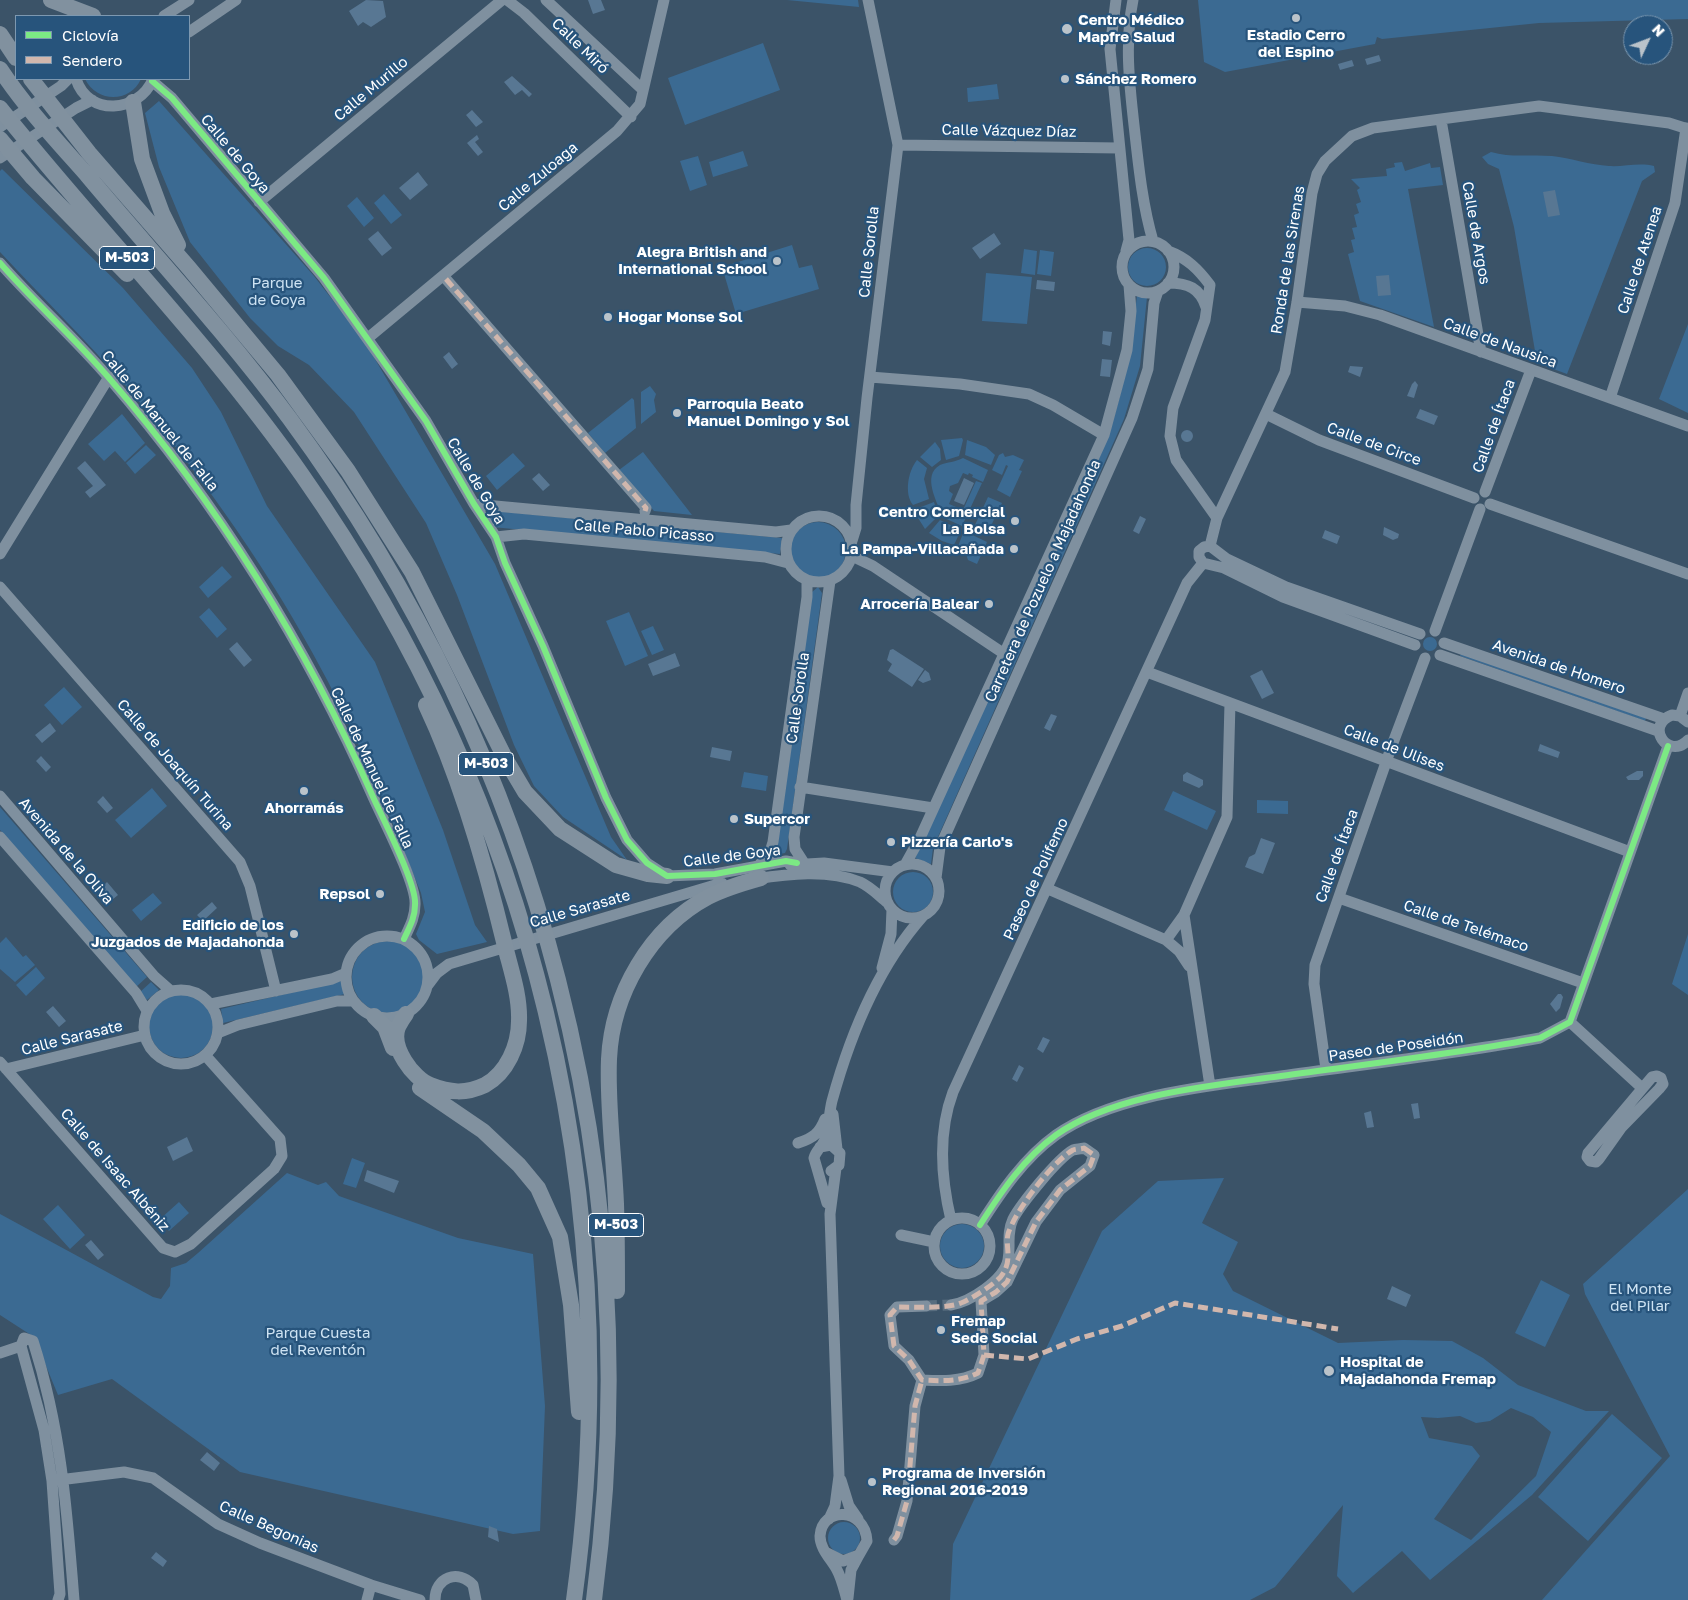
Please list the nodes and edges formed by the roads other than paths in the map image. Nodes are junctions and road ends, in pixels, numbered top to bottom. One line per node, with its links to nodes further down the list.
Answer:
1 (51, 0): 11 (highway)
2 (188, 0): 12 (street)
3 (236, 0): 13 (street)
4 (502, 0): 33 (street, Calle Murillo)
5 (507, 0): 25 (street, Calle Miró)
6 (546, 0): 21 (street, Calle Miró)
7 (664, 0): 21 (street, Calle Zuloaga)
8 (868, 0): 30 (street, Calle Sorolla)
9 (1116, 0): 31 (street)
10 (1133, 0): 34 (street)
11 (90, 15)
12 (166, 15)
13 (190, 31)
14 (0, 34): 15 (highway)
15 (15, 56)
16 (0, 69): 79 (highway, M-503)
17 (32, 80): 38 (highway)
18 (76, 80): 22 (street)
19 (152, 80): 23 (street); 33 (street, Calle de Goya)
20 (65, 83): 27 (street)
21 (644, 90): 25 (street, Calle Zuloaga)
22 (92, 100): 23 (street); 32 (street)
23 (133, 102): 38 (highway)
24 (0, 108): 50 (highway, M-503)
25 (630, 117): 44 (street, Calle Zuloaga)
26 (1441, 120): 28 (street, Ronda de las Sirenas); 42 (street, Ronda de las Sirenas); 45 (street, Calle de Argos)
27 (0, 127)
28 (1687, 128): 49 (street, Calle de Atenea)
29 (0, 139): 50 (highway)
30 (898, 145): 31 (street, Calle Vázquez Díaz); 48 (street, Calle Sorolla)
31 (1120, 148): 35 (street)
32 (0, 158)
33 (259, 202): 44 (street, Calle de Goya)
34 (1152, 241): 35 (street); 36 (street)
35 (1126, 251): 40 (street)
36 (1168, 251): 41 (street); 43 (street)
37 (0, 263): 47 (street, Calle de Manuel de Falla)
38 (189, 268): 54 (highway)
39 (446, 279): 60 (street)
40 (1129, 285): 41 (street); 53 (street, Carretera de Pozuelo a Majadahonda)
41 (1163, 287): 43 (street); 104 (street, Carretera de Pozuelo a Majadahonda)
42 (1297, 302): 45 (street, Calle de Nausica); 51 (street, Ronda de las Sirenas)
43 (1208, 310): 61 (street)
44 (368, 338): 57 (street, Calle de Goya)
45 (1481, 352): 46 (street, Calle de Nausica)
46 (1531, 370): 49 (street, Calle de Nausica); 55 (street, Calle de Ítaca)
47 (109, 377): 67 (street); 111 (street, Calle de Manuel de Falla)
48 (870, 377): 53 (street); 59 (street, Calle Sorolla)
49 (1610, 398): 52 (street, Calle de Nausica)
50 (254, 409): 75 (highway, M-503)
51 (1266, 414): 56 (street, Calle de Circe); 61 (street, Ronda de las Sirenas)
52 (1688, 426)
53 (1104, 436): 80 (street, Carretera de Pozuelo a Majadahonda)
54 (348, 471): 79 (highway); 103 (highway)
55 (1485, 492): 56 (street); 58 (street)
56 (1474, 498): 58 (street)
57 (474, 504): 63 (street, Calle Pablo Picasso); 64 (street, Calle de Goya)
58 (1485, 506): 71 (street); 76 (street)
59 (855, 510): 62 (street); 65 (street, Calle Sorolla)
60 (645, 511)
61 (1217, 518): 66 (street)
62 (837, 521): 63 (street); 65 (street)
63 (792, 530): 69 (street)
64 (496, 537): 69 (street, Calle Pablo Picasso); 103 (street, Calle de Goya)
65 (852, 541): 68 (street)
66 (1213, 548): 70 (street); 70 (street); 77 (street)
67 (0, 554)
68 (852, 556): 73 (street); 80 (street)
69 (788, 563): 72 (street)
70 (1207, 563): 77 (street); 83 (street, Paseo de Polifemo)
71 (1688, 574)
72 (807, 580): 73 (street); 95 (street, Calle Sorolla)
73 (830, 580): 92 (street, Calle Sorolla)
74 (0, 587): 121 (street, Calle de Joaquín Turina)
75 (391, 617): 125 (highway); 156 (highway, M-503)
76 (1435, 631): 77 (street); 78 (street)
77 (1418, 639): 82 (street)
78 (1444, 642): 81 (street); 86 (street, Avenida de Homero)
79 (432, 647): 150 (highway, M-503)
80 (1003, 653): 94 (street, Carretera de Pozuelo a Majadahonda)
81 (1440, 655): 82 (street); 88 (street, Avenida de Homero)
82 (1425, 658): 91 (street, Calle de Ítaca)
83 (1147, 672): 85 (street, Calle de Ulises); 106 (street, Paseo de Polifemo)
84 (1688, 693): 87 (street)
85 (1230, 703): 91 (street, Calle de Ulises); 109 (street)
86 (1664, 719): 87 (street); 88 (street)
87 (1684, 719)
88 (1658, 731): 90 (street)
89 (1688, 741): 90 (street)
90 (1668, 746): 98 (street)
91 (1386, 761): 98 (street, Calle de Ulises); 107 (street, Calle de Ítaca)
92 (800, 787): 94 (street); 96 (street, Calle Sorolla)
93 (0, 796): 120 (street, Avenida de la Oliva)
94 (933, 808): 100 (street, Carretera de Pozuelo a Majadahonda)
95 (776, 817): 96 (street); 101 (street, Calle Sorolla)
96 (796, 820): 99 (street, Calle Sorolla)
97 (0, 837): 124 (street)
98 (1630, 852): 118 (street)
99 (801, 863): 101 (street, Calle de Goya); 102 (street, Calle Sarasate); 105 (street, Calle Sarasate)
100 (905, 865): 102 (street); 104 (street)
101 (761, 871): 103 (street, Calle de Goya); 105 (street, Calle Sarasate); 108 (street, Calle Sarasate); 150 (highway, M-503)
102 (893, 872): 108 (street)
103 (667, 876)
104 (936, 878): 110 (street)
105 (719, 884): 114 (street, Calle Sarasate)
106 (1048, 889): 112 (street); 141 (street, Paseo de Polifemo)
107 (1339, 898): 118 (street, Calle de Telémaco); 132 (street, Calle de Ítaca)
108 (890, 906): 110 (street); 117 (street)
109 (1184, 915): 112 (street); 115 (street)
110 (923, 916): 117 (street)
111 (404, 939): 113 (street); 116 (street)
112 (1166, 940): 115 (street)
113 (423, 957): 114 (street); 119 (street)
114 (449, 964): 119 (street, Calle Sarasate)
115 (1191, 969): 133 (street)
116 (346, 973): 121 (street); 122 (street)
117 (879, 979): 135 (street)
118 (1583, 983): 127 (street)
119 (428, 985): 125 (street)
120 (171, 991): 123 (street); 124 (street)
121 (276, 991): 123 (street)
122 (354, 1001): 126 (street); 128 (street)
123 (211, 1004): 128 (street)
124 (147, 1011): 129 (street)
125 (406, 1014): 126 (street)
126 (374, 1016): 156 (highway)
127 (1570, 1022): 132 (street, Paseo de Poseidón); 134 (street)
128 (218, 1033): 130 (street)
129 (145, 1035): 130 (street); 131 (street, Calle Sarasate)
130 (205, 1055): 131 (street, Calle de Isaac Albéniz)
131 (3, 1065)
132 (1326, 1069): 133 (street, Paseo de Poseidón)
133 (1210, 1086): 142 (street, Paseo de Poseidón)
134 (1642, 1088): 134 (street)
135 (832, 1101): 136 (street); 136 (street); 137 (street)
136 (819, 1148): 137 (street); 138 (street)
137 (837, 1149): 139 (street)
138 (818, 1167): 139 (street); 140 (street)
139 (836, 1168): 140 (street)
140 (830, 1214): 151 (street)
141 (950, 1220): 142 (street); 144 (street)
142 (980, 1225): 144 (street)
143 (901, 1235): 144 (street)
144 (934, 1242)
145 (981, 1301): 145 (street); 149 (street)
146 (926, 1306): 149 (street)
147 (21, 1346): 148 (street); 152 (street); 153 (street)
148 (0, 1353)
149 (922, 1380): 157 (street)
150 (610, 1393): 169 (highway, M-503)
151 (839, 1476): 154 (street); 155 (street)
152 (52, 1480): 153 (street, Calle Begonias); 161 (street)
153 (64, 1480): 160 (street, Calle Begonias); 163 (street)
154 (829, 1519): 155 (street); 158 (street)
155 (858, 1519): 159 (street)
156 (583, 1522): 168 (highway, M-503)
157 (894, 1540)
158 (827, 1553): 159 (street); 170 (street)
159 (859, 1555): 170 (street)
160 (372, 1585): 164 (street); 165 (street, Calle Begonias)
161 (59, 1600): 162 (street)
162 (68, 1600)
163 (74, 1600)
164 (367, 1600)
165 (420, 1600)
166 (432, 1600): 167 (street)
167 (476, 1600)
168 (574, 1600)
169 (594, 1600)
170 (847, 1600)

